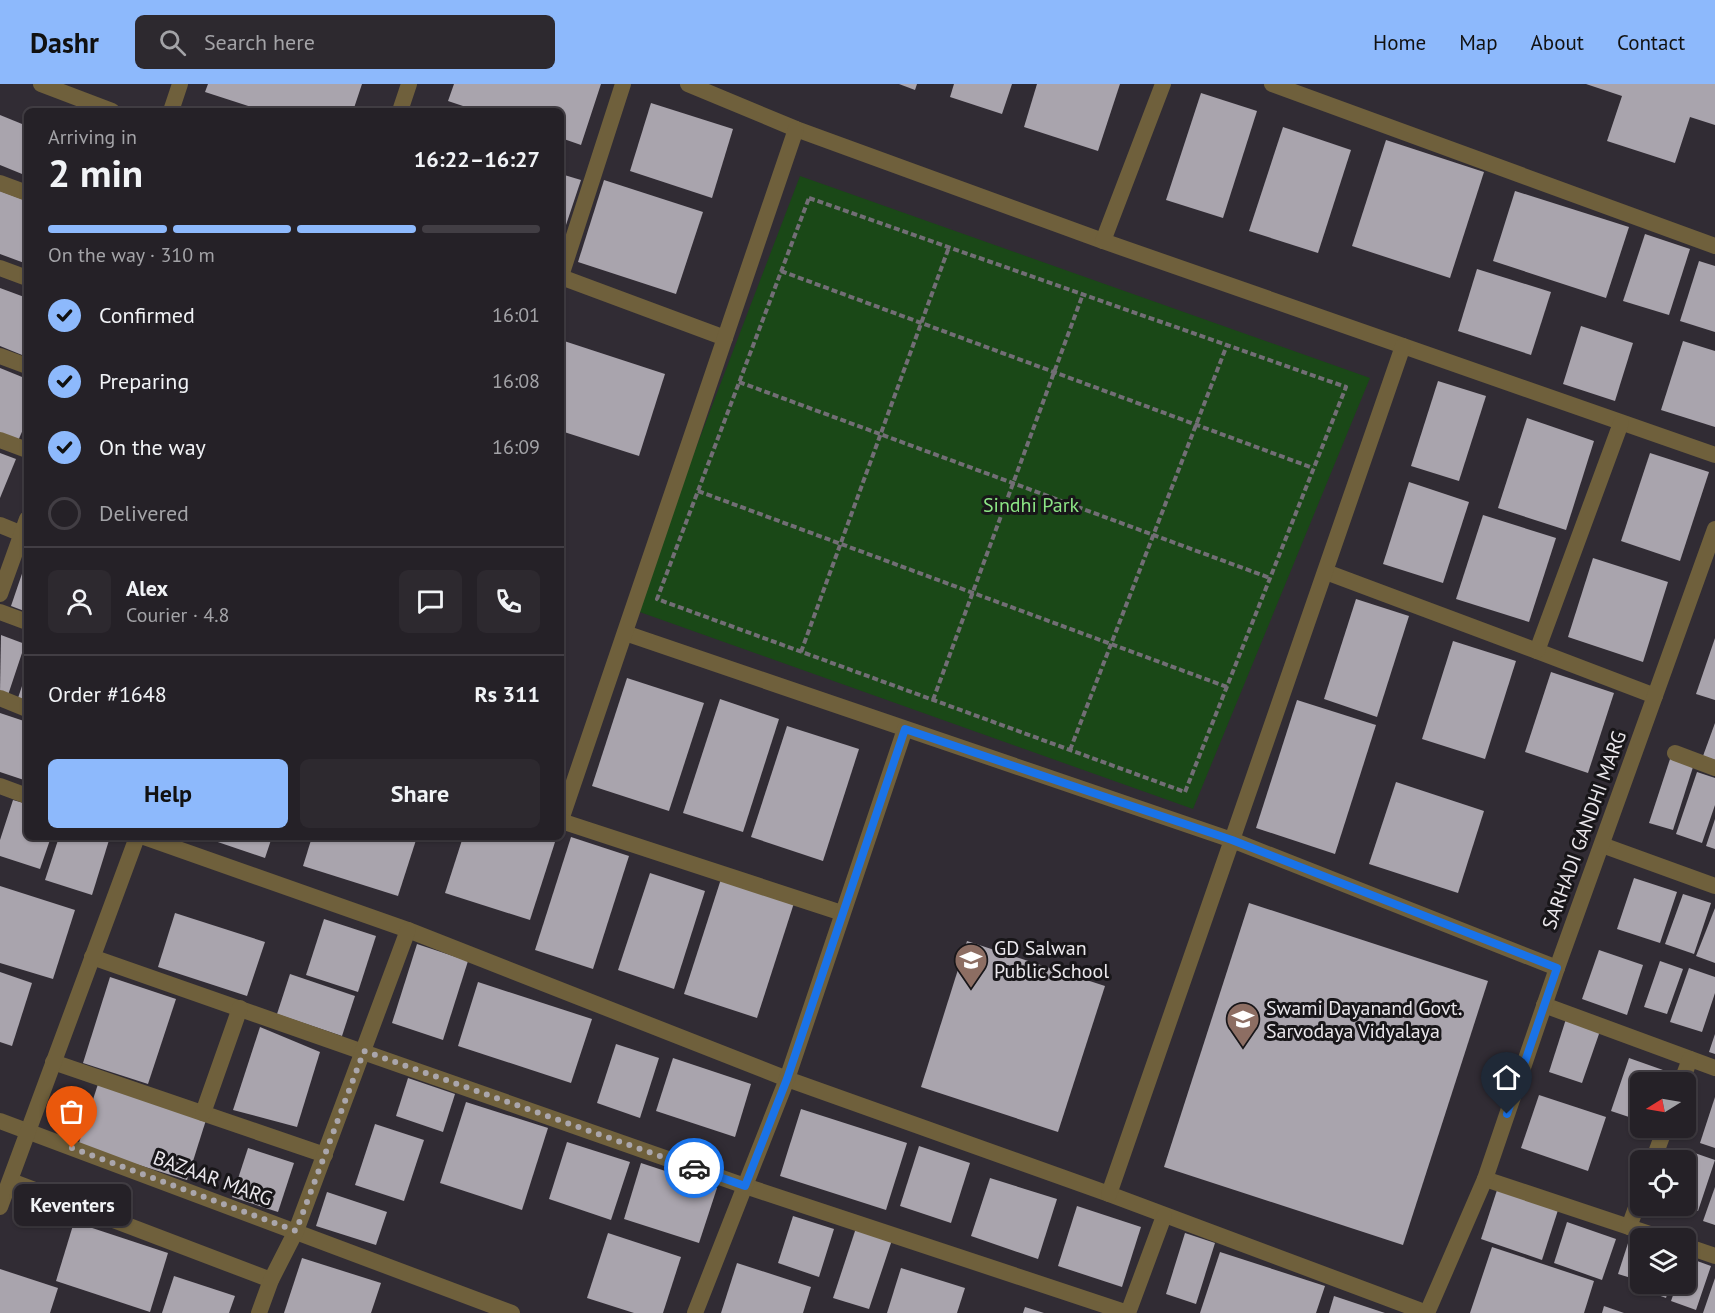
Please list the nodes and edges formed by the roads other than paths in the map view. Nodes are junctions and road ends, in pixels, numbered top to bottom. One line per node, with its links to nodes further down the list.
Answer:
1 (41, 84): 8 (street)
2 (180, 84): 9 (street)
3 (409, 84): 10 (street)
4 (623, 84): 16 (street)
5 (688, 84): 11 (street)
6 (1163, 84): 14 (street)
7 (1272, 84): 15 (street)
8 (104, 108)
9 (172, 108)
10 (401, 108)
11 (796, 129): 14 (street); 20 (street)
12 (0, 183): 13 (street)
13 (24, 192)
14 (1103, 241): 21 (street)
15 (1715, 246)
16 (564, 267)
17 (0, 268): 18 (street)
18 (24, 277)
19 (564, 277): 20 (street)
20 (725, 338): 37 (street)
21 (1403, 346): 24 (street); 33 (street)
22 (0, 356): 23 (street)
23 (24, 365)
24 (1621, 423): 27 (street); 38 (street)
25 (0, 440): 26 (street)
26 (24, 449)
27 (1715, 455)
28 (0, 525): 29 (street)
29 (24, 529)
30 (1715, 529): 32 (street, SARHADI GANDHI MARG)
31 (24, 532): 34 (street)
32 (1712, 547): 39 (street, SARHADI GANDHI MARG)
33 (1326, 572): 38 (street); 51 (street)
34 (0, 594)
35 (0, 612): 36 (street)
36 (24, 621)
37 (625, 633): 42 (street); 47 (street)
38 (1537, 651): 39 (street)
39 (1655, 696): 52 (street, SARHADI GANDHI MARG)
40 (0, 698): 41 (street)
41 (24, 707)
42 (905, 729): 51 (street); 54 (street)
43 (1675, 753): 44 (street)
44 (1715, 768)
45 (0, 786): 46 (street)
46 (24, 794)
47 (564, 811)
48 (564, 821): 54 (street)
49 (136, 840): 56 (street)
50 (153, 840): 55 (street)
51 (1232, 840): 57 (street); 73 (street)
52 (1602, 844): 53 (street); 57 (street, SARHADI GANDHI MARG)
53 (1715, 886)
54 (842, 913): 65 (street)
55 (408, 930): 60 (street); 65 (street)
56 (92, 957): 59 (street); 62 (street)
57 (1557, 968): 58 (street, SARHADI GANDHI MARG)
58 (1544, 1005): 61 (street); 70 (street, SARHADI GANDHI MARG)
59 (240, 1008): 60 (street); 66 (street)
60 (364, 1051): 69 (street); 72 (street)
61 (1690, 1059): 63 (street); 64 (street)
62 (53, 1062): 66 (street); 68 (street)
63 (1715, 1068)
64 (1686, 1072)
65 (787, 1079): 72 (street); 73 (street)
66 (203, 1113): 69 (street)
67 (0, 1121): 68 (street, BAZAAR MARG)
68 (28, 1132): 71 (street); 79 (street, BAZAAR MARG)
69 (325, 1155): 79 (street)
70 (1485, 1179): 77 (street); 86 (street, SARHADI GANDHI MARG)
71 (10, 1181): 74 (street); 82 (street)
72 (745, 1186): 75 (street); 85 (street)
73 (1109, 1194): 75 (street)
74 (0, 1207)
75 (1164, 1216): 86 (street)
76 (1633, 1216): 77 (street)
77 (1629, 1227): 78 (street)
78 (1632, 1228)
79 (296, 1231): 82 (street); 84 (street, BAZAAR MARG)
80 (1696, 1249): 81 (street)
81 (1715, 1256)
82 (271, 1280): 83 (street)
83 (259, 1313)
84 (512, 1313)
85 (695, 1313)
86 (1427, 1313)

